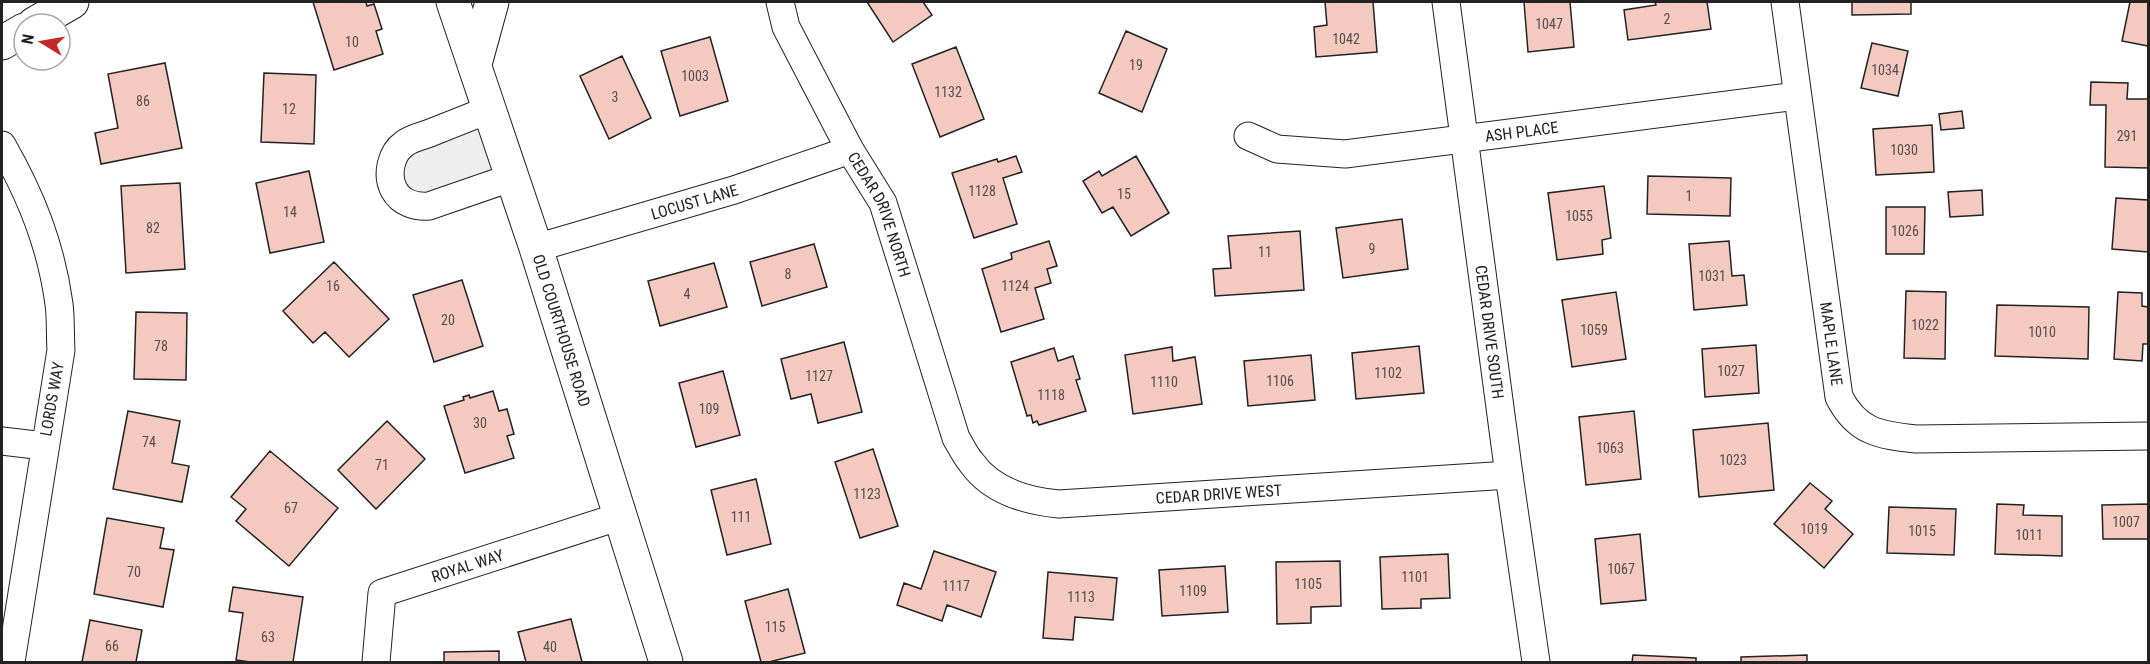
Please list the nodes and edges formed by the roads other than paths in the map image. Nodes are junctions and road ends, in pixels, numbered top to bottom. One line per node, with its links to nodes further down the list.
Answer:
1 (72, 2): 7 (street)
2 (453, 2): 8 (street, OLD COURTHOUSE ROAD)
3 (492, 2): 8 (street)
4 (780, 2): 14 (street, CEDAR DRIVE NORTH)
5 (1446, 2): 12 (street, CEDAR DRIVE SOUTH)
6 (1785, 2): 9 (street, MAPLE LANE)
7 (55, 12)
8 (475, 64): 10 (street, OLD COURTHOUSE ROAD)
9 (1797, 96): 12 (street, ASH PLACE); 17 (street, MAPLE LANE)
10 (491, 109): 15 (street, OLD COURTHOUSE ROAD); 15 (street)
11 (1248, 136): 12 (street, ASH PLACE)
12 (1465, 138): 21 (street, CEDAR DRIVE SOUTH)
13 (2, 145): 20 (street, LORDS WAY)
14 (850, 150): 16 (street, LOCUST LANE); 18 (street, CEDAR DRIVE NORTH)
15 (513, 177): 16 (street, OLD COURTHOUSE ROAD)
16 (536, 248): 22 (street, OLD COURTHOUSE ROAD)
17 (2148, 436)
18 (956, 438): 21 (street, CEDAR DRIVE WEST)
19 (2, 441): 20 (street)
20 (44, 446): 23 (street, LORDS WAY)
21 (1509, 475): 26 (street, CEDAR DRIVE SOUTH)
22 (621, 516): 24 (street, ROYAL WAY); 25 (street, OLD COURTHOUSE ROAD)
23 (10, 663)
24 (376, 663)
25 (666, 663)
26 (1536, 663)

